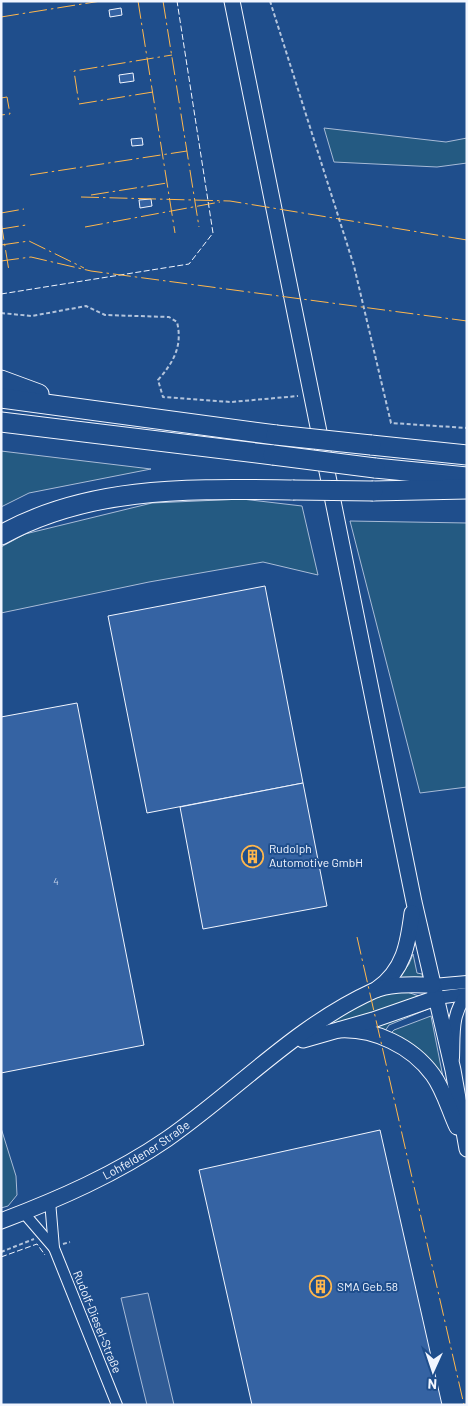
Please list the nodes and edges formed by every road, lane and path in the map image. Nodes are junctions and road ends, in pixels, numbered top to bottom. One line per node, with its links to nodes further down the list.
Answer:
1 (232, 1): 5 (main road)
2 (270, 1): 9 (path)
3 (1, 313): 5 (path)
4 (1, 380): 7 (highway)
5 (313, 394): 14 (main road)
6 (1, 398): 7 (highway)
7 (86, 409): 10 (highway, bridge)
8 (1, 422): 11 (highway, bridge)
9 (467, 428)
10 (467, 455)
11 (467, 477)
12 (467, 489): 13 (highway, bridge)
13 (1, 535)
14 (414, 902): 16 (main road); 17 (main road)
15 (467, 982): 17 (street)
16 (374, 991): 17 (main road, Lohfeldener Straße); 20 (main road, Lohfeldener Straße)
17 (434, 991): 18 (street); 19 (main road, Lohfeldener Straße); 21 (main road)
18 (467, 994): 21 (street)
19 (339, 1030): 20 (main road, Lohfeldener Straße); 23 (main road)
20 (277, 1053): 24 (main road, Lohfeldener Straße)
21 (453, 1070): 22 (main road)
22 (467, 1149)
23 (467, 1153)
24 (50, 1202): 25 (main road, Lohfeldener Straße); 28 (street, Rudolf-Diesel-Straße)
25 (23, 1212): 26 (main road, Lohfeldener Straße); 27 (street, Rudolf-Diesel-Straße)
26 (1, 1221)
27 (42, 1234): 28 (street, Rudolf-Diesel-Straße); 29 (path)
28 (54, 1248): 30 (street, Rudolf-Diesel-Straße)
29 (1, 1252)
30 (117, 1405)

